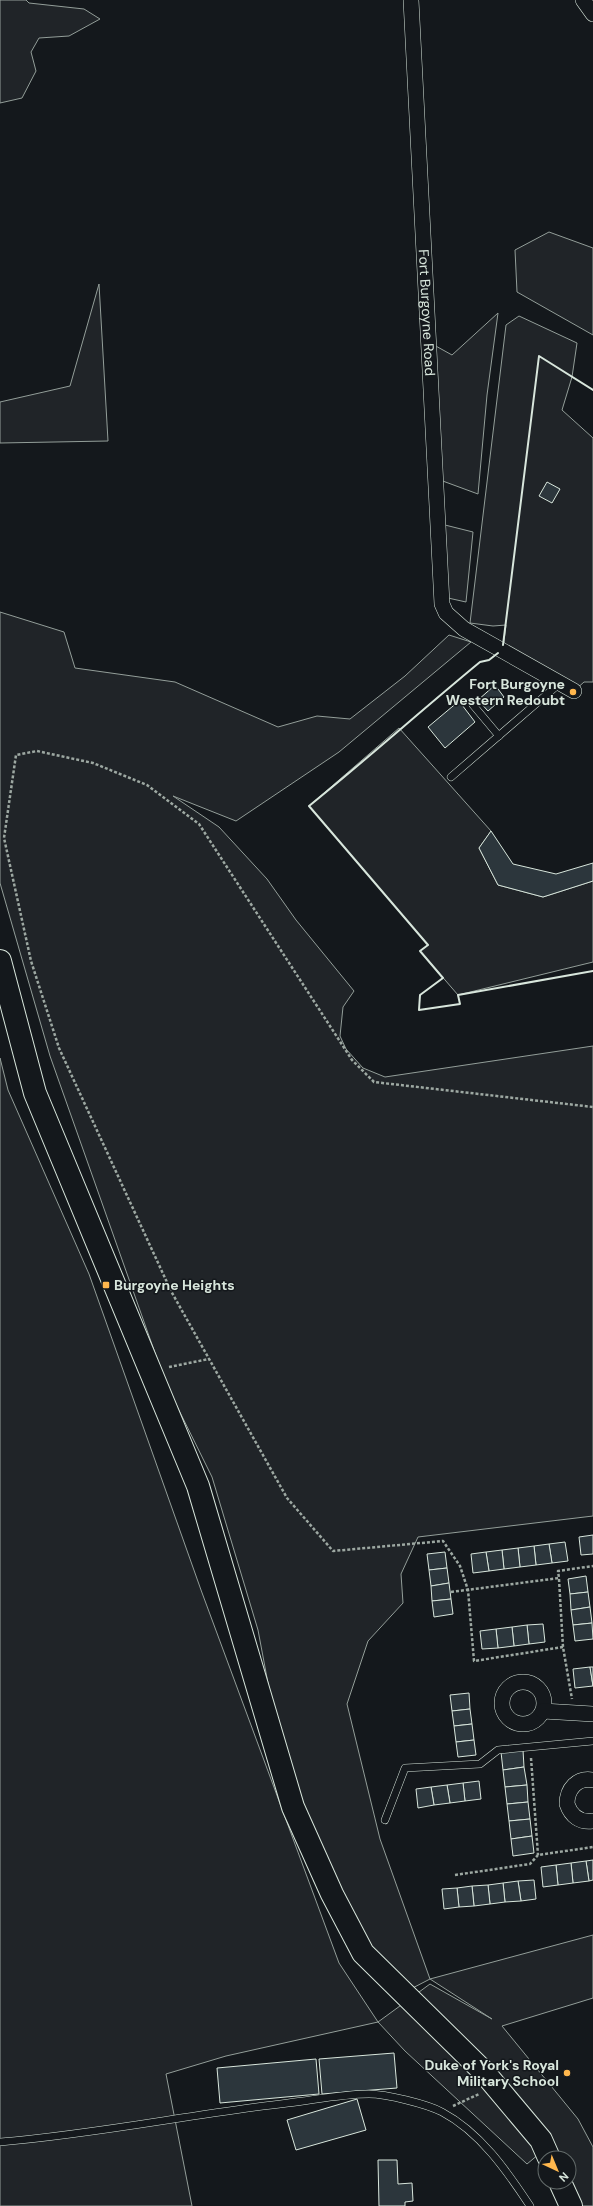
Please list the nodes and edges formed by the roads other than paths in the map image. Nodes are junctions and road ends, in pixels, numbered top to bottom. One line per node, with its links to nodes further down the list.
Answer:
1 (411, 0): 4 (street, Fort Burgoyne Road)
2 (583, 0): 3 (street)
3 (593, 14)
4 (560, 683): 5 (street); 7 (lane)
5 (574, 691)
6 (473, 705): 7 (lane)
7 (499, 736): 8 (lane)
8 (451, 777)
9 (0, 961): 17 (main road)
10 (543, 1711): 11 (street)
11 (593, 1714)
12 (593, 1741): 14 (lane)
13 (593, 1780): 15 (street)
14 (385, 1820)
15 (593, 1821)
16 (0, 2142): 19 (lane)
17 (545, 2150)
18 (564, 2190): 20 (main road)
19 (530, 2206)
20 (571, 2206)

